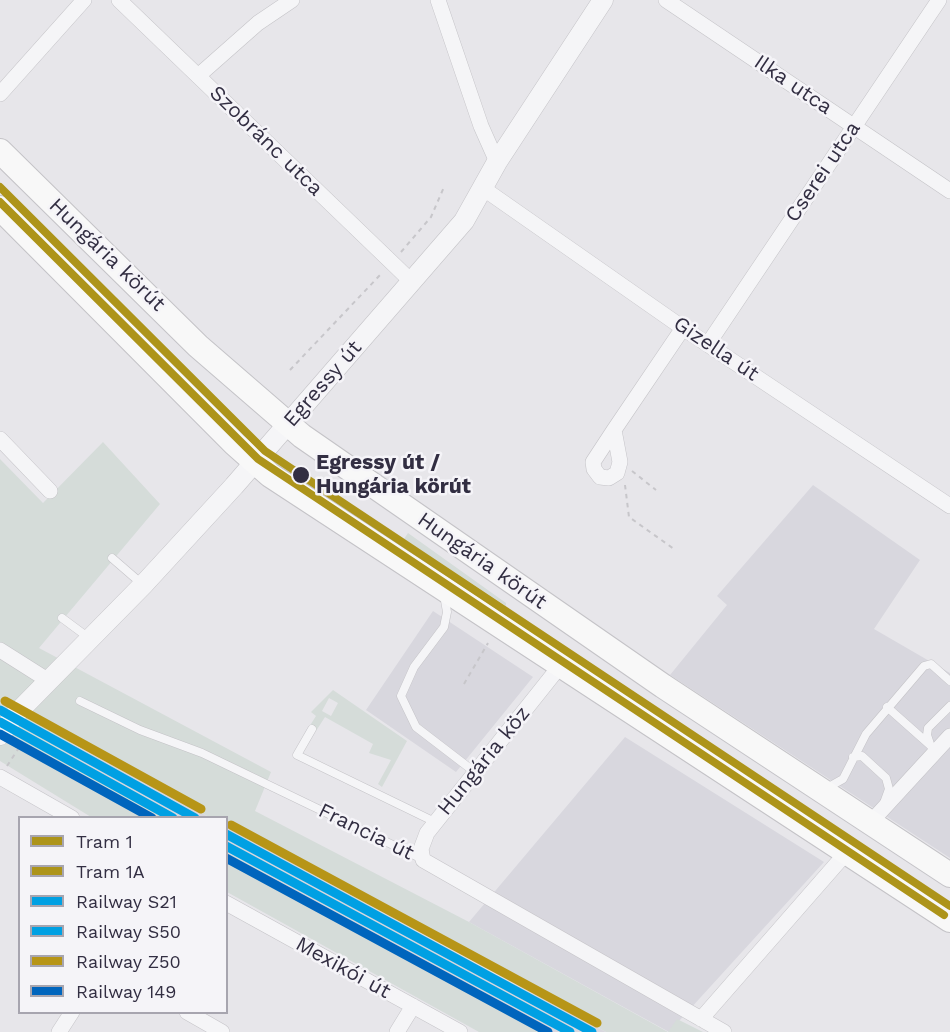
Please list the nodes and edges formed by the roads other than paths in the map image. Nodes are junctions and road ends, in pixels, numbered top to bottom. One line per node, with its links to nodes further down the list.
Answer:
1 (84, 0): 9 (street)
2 (119, 0): 8 (street, Szobránc utca)
3 (292, 0): 8 (street)
4 (438, 0): 12 (street)
5 (603, 0): 12 (street, Egressy út)
6 (666, 0): 10 (street, Ilka utca)
7 (939, 0): 10 (street, Cserei utca)
8 (198, 76): 16 (street, Szobránc utca)
9 (0, 94)
10 (854, 125): 14 (street, Ilka utca); 18 (street, Cserei utca)
11 (0, 151): 19 (main road, Hungária körút)
12 (497, 162): 13 (street, Egressy út)
13 (484, 189): 16 (street, Egressy út); 17 (street, Gizella út)
14 (950, 191)
15 (0, 208): 22 (main road, Hungária körút)
16 (412, 282): 19 (street, Egressy út)
17 (683, 328): 18 (street, Gizella út); 20 (street)
18 (708, 344): 24 (street, Gizella út)
19 (288, 424): 22 (street, Egressy út); 44 (main road, Hungária körút)
20 (614, 430): 20 (street)
21 (0, 440): 23 (street)
22 (255, 462): 26 (street, Egressy út); 27 (main road, Hungária körút)
23 (50, 491)
24 (950, 506)
25 (112, 558): 26 (lane)
26 (143, 585): 29 (street, Egressy út)
27 (440, 586): 31 (main road, Hungária körút); 42 (lane)
28 (62, 618): 29 (lane)
29 (90, 639): 32 (street, Egressy út)
30 (0, 650): 32 (street)
31 (560, 666): 42 (street, Hungária köz); 48 (main road, Hungária körút)
32 (49, 681): 38 (street, Egressy út)
33 (950, 681): 36 (lane)
34 (80, 701): 49 (lane, Francia út)
35 (950, 706): 40 (lane)
36 (887, 707): 40 (lane); 41 (lane)
37 (312, 729): 47 (lane)
38 (0, 735)
39 (950, 736): 40 (street)
40 (932, 750): 46 (street)
41 (853, 756): 44 (lane); 46 (lane)
42 (476, 773): 47 (street, Hungária köz)
43 (0, 777): 45 (street)
44 (820, 789): 46 (main road, Hungária körút)
45 (68, 816)
46 (875, 818): 50 (main road, Hungária körút)
47 (435, 822): 49 (street, Hungária köz)
48 (847, 852): 52 (main road, Hungária körút); 56 (street)
49 (423, 860): 56 (street, Francia út)
50 (950, 875)
51 (228, 904): 53 (street, Mexikói út)
52 (950, 920)
53 (413, 1006): 59 (street); 60 (street, Mexikói út)
54 (71, 1014): 57 (street)
55 (190, 1014): 58 (street)
56 (701, 1019): 61 (street, Francia út)
57 (59, 1032)
58 (222, 1032)
59 (397, 1032)
60 (460, 1032)
61 (724, 1032)

